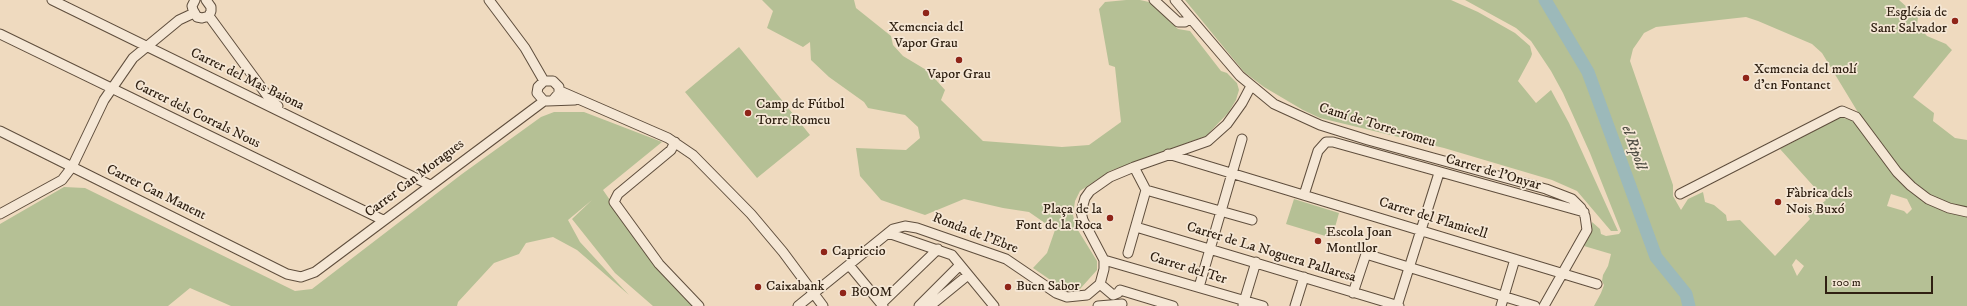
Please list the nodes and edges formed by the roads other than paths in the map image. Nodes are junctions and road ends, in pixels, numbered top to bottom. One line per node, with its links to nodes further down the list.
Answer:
1 (52, 0): 11 (street, Carrer del Mas Baiona)
2 (194, 0): 7 (street)
3 (489, 0): 12 (street)
4 (1154, 0): 9 (street)
5 (1175, 0): 9 (street, Camí de Torre-romeu)
6 (209, 1): 8 (street)
7 (194, 13): 8 (street); 11 (street)
8 (209, 16): 18 (street)
9 (1190, 18): 13 (street, Camí de Torre-romeu)
10 (0, 34): 14 (street, Carrer dels Corrals Nous)
11 (146, 46): 14 (street); 18 (street, Carrer del Mas Baiona)
12 (544, 81): 15 (street); 17 (street)
13 (1251, 86): 22 (street); 29 (street, Camí de Torre-romeu)
14 (111, 88): 23 (street); 37 (street, Carrer dels Corrals Nous)
15 (560, 91): 16 (street); 17 (street)
16 (578, 100): 17 (street); 21 (street)
17 (548, 101): 27 (street, Carrer Can Moragues)
18 (290, 115): 27 (street, Carrer del Mas Baiona)
19 (0, 131): 23 (street, Carrer Can Manent)
20 (1242, 139): 25 (street)
21 (675, 142): 60 (street); 65 (street)
22 (1167, 154): 24 (street); 25 (street, Carrer del Flamicell)
23 (72, 167): 36 (street); 53 (street, Carrer Can Manent)
24 (1134, 167): 28 (street); 46 (street)
25 (1233, 173): 31 (street, Carrer del Flamicell); 33 (street)
26 (1439, 173): 31 (street, Carrer de l'Onyar); 32 (street, Carrer de l'Onyar); 40 (street)
27 (430, 185): 37 (street, Carrer Can Moragues)
28 (1146, 190): 33 (street); 39 (street)
29 (1554, 191): 32 (street); 34 (street, Camí de Torre-romeu)
30 (1680, 194): 35 (street)
31 (1304, 195): 40 (street, Carrer del Flamicell)
32 (1551, 203): 34 (street, Carrer de l'Onyar)
33 (1221, 211): 38 (street); 42 (street)
34 (1584, 212): 51 (street)
35 (1967, 212)
36 (0, 214)
37 (383, 220): 53 (street, Carrer Can Moragues)
38 (1252, 220)
39 (1136, 227): 42 (street, Carrer de La Noguera Pallaresa); 44 (street)
40 (1420, 230): 45 (street, Carrer del Flamicell); 50 (street)
41 (888, 232): 43 (street); 49 (street, Ronda de l'Ebre); 55 (street, Ronda de l'Ebre)
42 (1209, 248): 47 (street, Carrer de La Noguera Pallaresa); 57 (street)
43 (938, 249): 48 (street); 63 (street)
44 (1128, 253)
45 (1516, 258): 51 (street, Carrer del Flamicell); 61 (street)
46 (1104, 260): 55 (street); 57 (street, Carrer del Ter)
47 (1256, 262): 54 (street, Carrer de La Noguera Pallaresa); 62 (street)
48 (960, 264): 52 (street); 68 (street)
49 (849, 265): 60 (street, Ronda de l'Ebre); 63 (street)
50 (1409, 267): 59 (street); 61 (street); 75 (street)
51 (1562, 273): 56 (street, Carrer del Flamicell); 78 (street)
52 (968, 275): 69 (street); 70 (street)
53 (301, 277)
54 (1304, 277): 59 (street, Carrer de La Noguera Pallaresa); 74 (street)
55 (1100, 282): 58 (street)
56 (1597, 284)
57 (1199, 286): 62 (street, Carrer del Ter)
58 (1117, 292): 64 (street); 72 (street)
59 (1353, 293): 75 (street, Carrer de La Noguera Pallaresa)
60 (813, 294): 66 (street, Ronda de l'Ebre); 67 (street)
61 (1504, 296): 76 (street); 77 (street)
62 (1244, 303): 73 (street, Carrer del Ter)
63 (882, 305)
64 (1123, 305): 71 (street)
65 (699, 306)
66 (798, 306)
67 (823, 306)
68 (919, 306)
69 (930, 306)
70 (994, 306)
71 (1098, 306)
72 (1173, 306)
73 (1263, 306)
74 (1295, 306)
75 (1398, 306)
76 (1501, 306)
77 (1535, 306)
78 (1544, 306)

